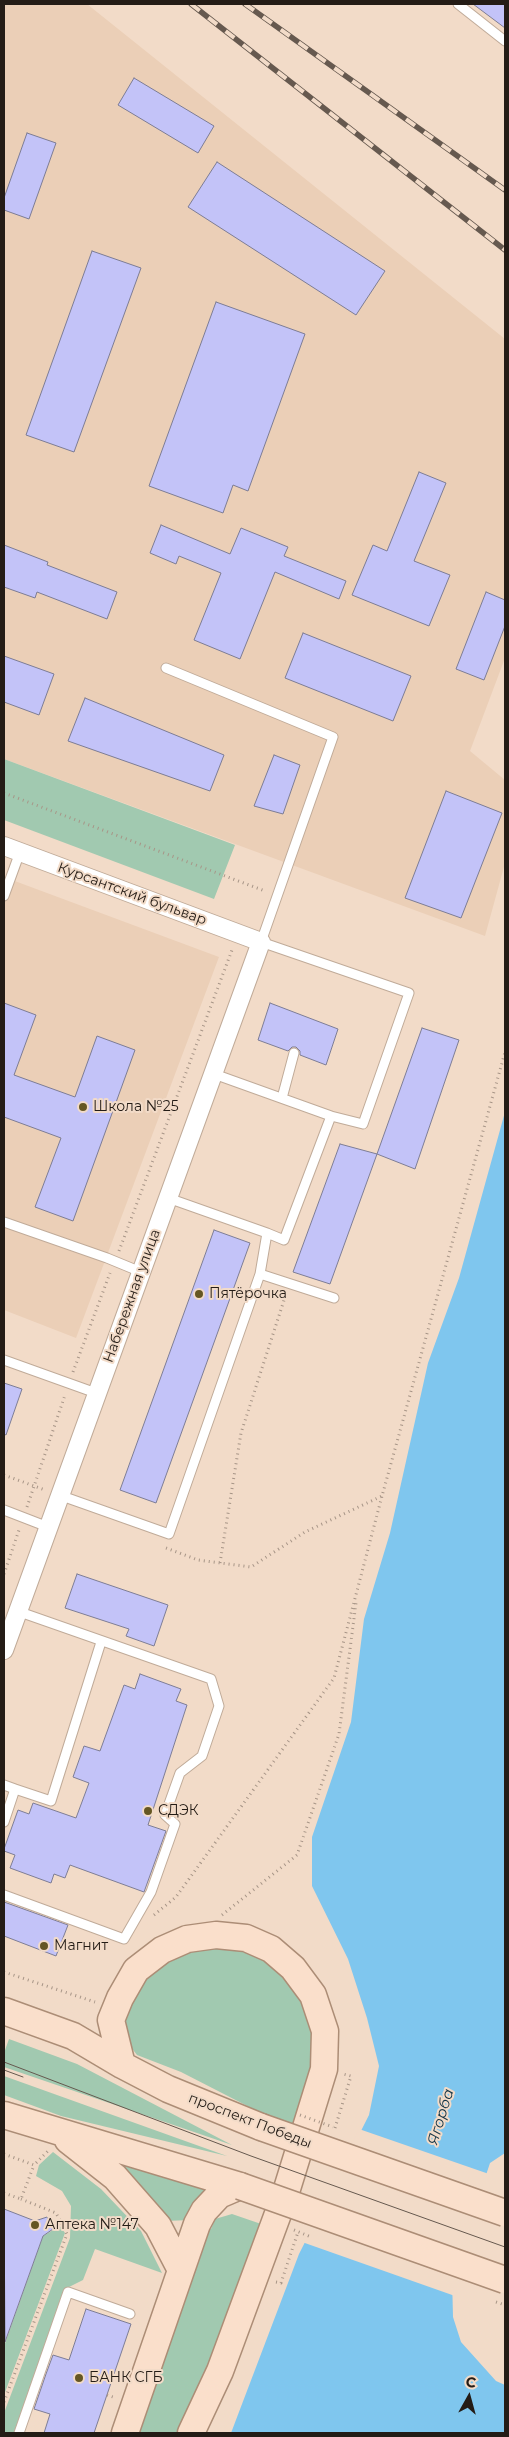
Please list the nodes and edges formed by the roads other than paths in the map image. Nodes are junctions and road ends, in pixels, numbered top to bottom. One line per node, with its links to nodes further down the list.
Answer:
1 (458, 4): 2 (lane)
2 (505, 41)
3 (166, 668): 6 (lane)
4 (12, 849): 5 (lane); 6 (street, Курсантский бульвар)
5 (4, 896)
6 (261, 942): 8 (street, Набережная улица); 10 (lane)
7 (294, 1053): 9 (lane)
8 (214, 1074): 9 (lane); 11 (street, Набережная улица)
9 (282, 1098): 10 (lane)
10 (331, 1116): 13 (lane)
11 (168, 1198): 13 (lane); 14 (street, Набережная улица)
12 (4, 1222): 14 (lane)
13 (267, 1233): 15 (lane)
14 (141, 1272): 18 (street, Набережная улица)
15 (260, 1274): 16 (lane); 19 (lane)
16 (334, 1298)
17 (4, 1360): 18 (lane)
18 (96, 1393): 19 (street, Набережная улица)
19 (59, 1495): 21 (street, Набережная улица)
20 (4, 1510): 21 (lane)
21 (48, 1527): 22 (street, Набережная улица)
22 (18, 1611): 23 (lane); 24 (street, Набережная улица)
23 (101, 1642): 26 (lane); 28 (lane)
24 (4, 1650)
25 (4, 1785): 26 (lane)
26 (15, 1789): 27 (lane)
27 (4, 1822)
28 (4, 1895)
29 (4, 2011): 31 (main road, проспект Победы)
30 (111, 2020): 31 (main road); 32 (main road); 42 (main road)
31 (73, 2036): 32 (main road, проспект Победы)
32 (122, 2066): 36 (main road, проспект Победы, bridge)
33 (4, 2115): 34 (main road)
34 (56, 2138): 35 (main road); 37 (main road)
35 (240, 2186): 37 (main road); 38 (main road, bridge)
36 (505, 2213)
37 (180, 2270): 41 (main road)
38 (505, 2280)
39 (130, 2314): 40 (lane)
40 (19, 2433)
41 (126, 2433)
42 (191, 2433)

